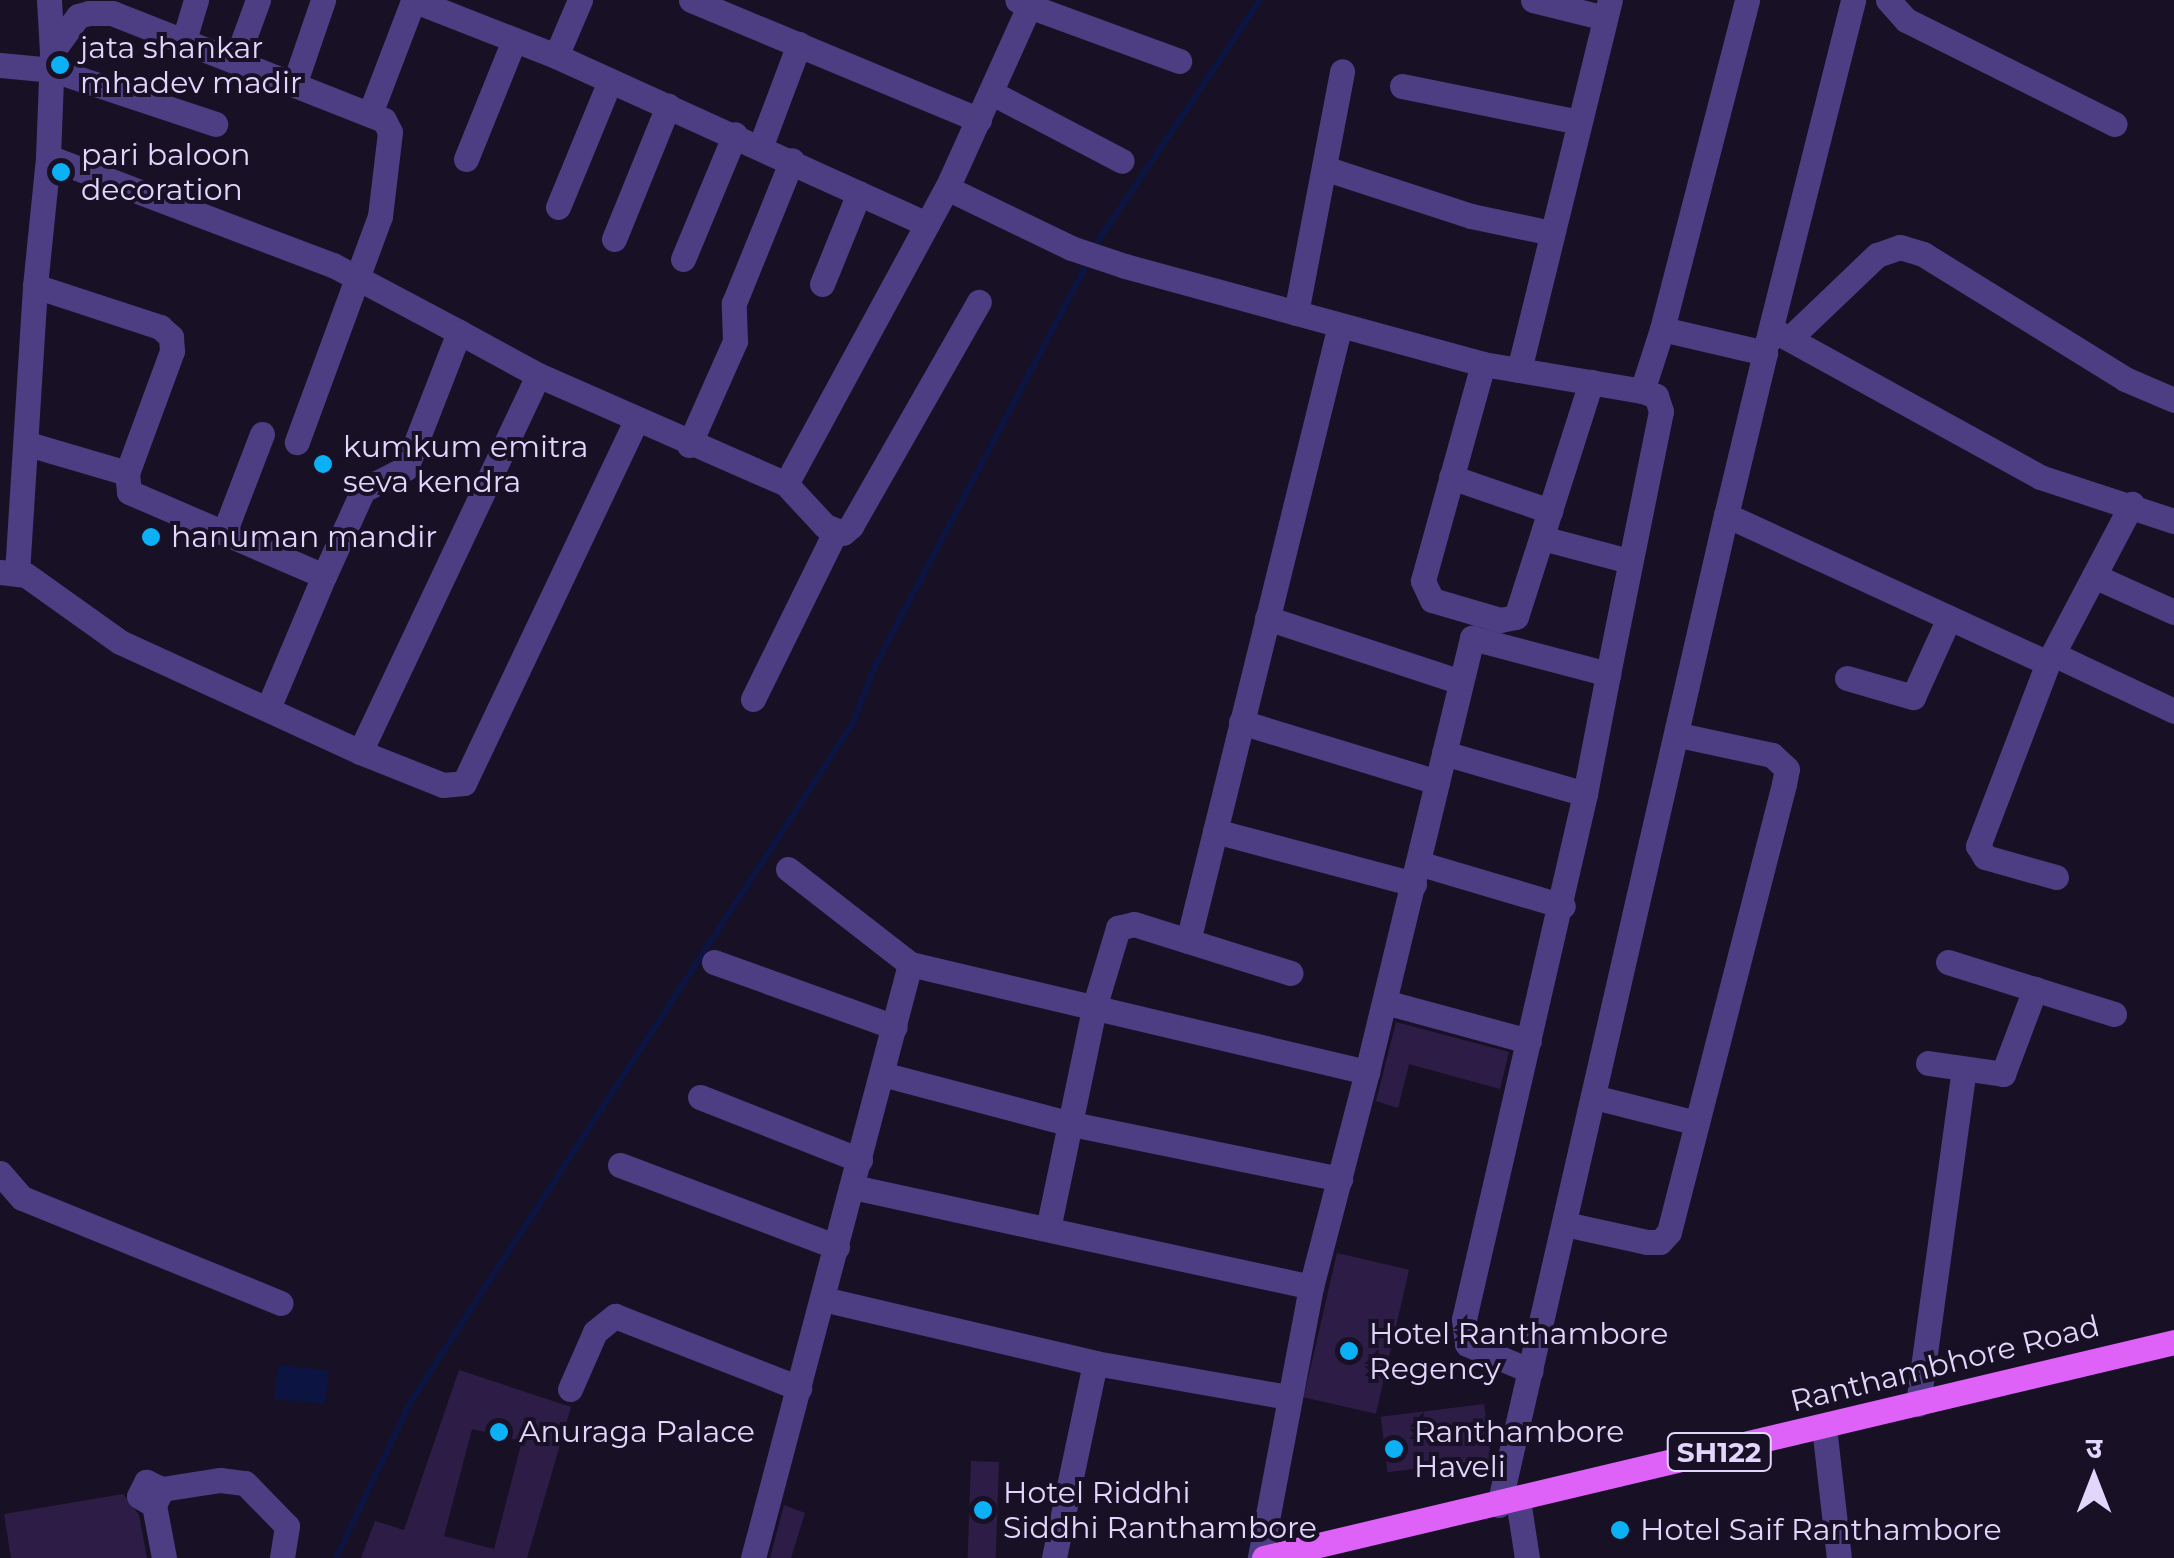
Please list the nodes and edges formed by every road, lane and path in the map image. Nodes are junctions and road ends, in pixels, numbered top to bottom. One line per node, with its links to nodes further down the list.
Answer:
1 (49, 0): 20 (street)
2 (196, 0): 15 (street)
3 (258, 0): 19 (street)
4 (323, 0): 25 (street)
5 (413, 0): 16 (street); 29 (street)
6 (580, 0): 18 (street)
7 (691, 0): 17 (street)
8 (1534, 0): 14 (street)
9 (1746, 0): 54 (street)
10 (1853, 0): 56 (street)
11 (1888, 0): 33 (street)
12 (1023, 3): 21 (street); 27 (street)
13 (114, 6): 15 (street); 20 (street)
14 (1607, 9): 31 (street)
15 (184, 40): 19 (street)
16 (514, 40): 18 (street); 37 (street)
17 (799, 44): 30 (street); 35 (street)
18 (556, 56): 24 (street)
19 (236, 60): 25 (street)
20 (52, 61): 22 (street); 32 (street); 36 (street)
21 (1178, 61)
22 (0, 65)
23 (1342, 71): 40 (street)
24 (610, 80): 28 (street); 43 (street)
25 (295, 82): 29 (street)
26 (1402, 86): 31 (street)
27 (994, 94): 30 (street); 39 (street)
28 (668, 106): 34 (street); 46 (street)
29 (370, 111): 48 (street)
30 (979, 120): 41 (street)
31 (1580, 122): 45 (street)
32 (215, 124)
33 (2115, 124)
34 (734, 134): 35 (street); 47 (street)
35 (761, 145): 38 (street)
36 (48, 157): 48 (street); 50 (street)
37 (466, 160)
38 (792, 160): 42 (street); 67 (street)
39 (1122, 161)
40 (1324, 168): 45 (street); 52 (street)
41 (947, 188): 44 (street); 52 (street)
42 (860, 193): 44 (street); 49 (street)
43 (558, 207)
44 (926, 224): 70 (street)
45 (1552, 234): 58 (street)
46 (614, 239)
47 (683, 259)
48 (358, 278): 55 (street); 65 (street)
49 (822, 284)
50 (35, 286): 66 (street); 68 (street)
51 (979, 302): 75 (street)
52 (1296, 313): 53 (street)
53 (1340, 325): 57 (street); 83 (street)
54 (1662, 329): 56 (street); 61 (street)
55 (460, 332): 59 (street); 80 (street)
56 (1775, 340): 62 (street); 71 (street); 73 (street)
57 (1483, 364): 58 (street); 69 (street)
58 (1519, 370): 60 (street)
59 (538, 376): 63 (street); 95 (street)
60 (1591, 382): 61 (street); 72 (street)
61 (1642, 390): 78 (street)
62 (2174, 400)
63 (636, 421): 67 (street); 95 (street)
64 (262, 434): 76 (street)
65 (297, 442)
66 (28, 444): 68 (street); 79 (street)
67 (688, 445): 70 (street)
68 (127, 473): 76 (street)
69 (1452, 478): 72 (street); 85 (street)
70 (786, 484): 75 (street)
71 (2132, 504): 74 (street); 81 (street)
72 (1550, 511): 77 (street)
73 (1726, 515): 84 (street); 94 (street)
74 (2174, 520)
75 (836, 532): 90 (street)
76 (224, 533): 80 (street)
77 (1542, 538): 78 (street); 85 (street)
78 (1629, 562): 87 (street)
79 (9, 572): 91 (street)
80 (324, 576): 91 (street)
81 (2094, 576): 82 (street); 86 (street)
82 (2174, 612)
83 (1267, 618): 89 (street); 93 (street)
84 (1949, 618): 86 (street); 88 (street)
85 (1474, 626): 87 (street); 89 (street)
86 (2050, 658): 92 (street); 102 (street)
87 (1608, 674): 98 (street)
88 (1847, 678)
89 (1460, 682): 96 (street)
90 (754, 699)
91 (270, 706): 95 (street)
92 (2174, 711)
93 (1242, 722): 97 (street); 99 (street)
94 (1679, 735): 120 (street); 122 (street)
95 (360, 752)
96 (1444, 753): 97 (street); 98 (street)
97 (1437, 782): 101 (street)
98 (1585, 794): 103 (street)
99 (1215, 831): 101 (street); 104 (street)
100 (788, 869): 107 (street)
101 (1416, 874): 103 (street); 110 (street)
102 (2056, 877)
103 (1563, 906): 114 (street)
104 (1188, 941): 108 (street); 111 (street)
105 (714, 962): 113 (street)
106 (1948, 962): 109 (street)
107 (910, 964): 111 (street); 113 (street)
108 (1290, 973)
109 (2035, 990): 112 (street); 116 (street)
110 (1385, 1002): 114 (street); 117 (street)
111 (1094, 1008): 117 (street); 121 (street)
112 (2114, 1014)
113 (895, 1026): 118 (street)
114 (1528, 1041): 136 (street)
115 (1928, 1064): 116 (street)
116 (1964, 1070): 140 (street)
117 (1366, 1072): 126 (street)
118 (882, 1074): 121 (street); 123 (street)
119 (700, 1097): 123 (street)
120 (1594, 1098): 122 (street); 128 (street)
121 (1067, 1123): 126 (street); 129 (street)
122 (1697, 1123): 128 (street)
123 (860, 1160): 127 (street)
124 (620, 1165): 130 (street)
125 (0, 1173): 133 (street)
126 (1340, 1178): 131 (street)
127 (853, 1186): 129 (street); 130 (street)
128 (1565, 1224): 136 (street)
129 (1048, 1229): 131 (street)
130 (836, 1247): 132 (street)
131 (1311, 1287): 139 (street)
132 (823, 1299): 135 (street); 137 (street)
133 (280, 1303)
134 (2174, 1342): 140 (main road, Ranthambhore Road / SH122)
135 (1096, 1363): 139 (street); 146 (street)
136 (1530, 1370): 142 (street)
137 (800, 1388): 138 (street); 145 (street)
138 (570, 1389)
139 (1288, 1397): 147 (street)
140 (1918, 1404): 141 (main road, Ranthambhore Road / SH122)
141 (1824, 1427): 142 (main road, Ranthambhore Road / SH122); 149 (street)
142 (1509, 1502): 147 (main road, Ranthambhore Road / SH122); 148 (street)
143 (164, 1558): 144 (street)
144 (282, 1558)
145 (753, 1558)
146 (1054, 1558)
147 (1262, 1558)
148 (1528, 1558)
149 (1839, 1558)

